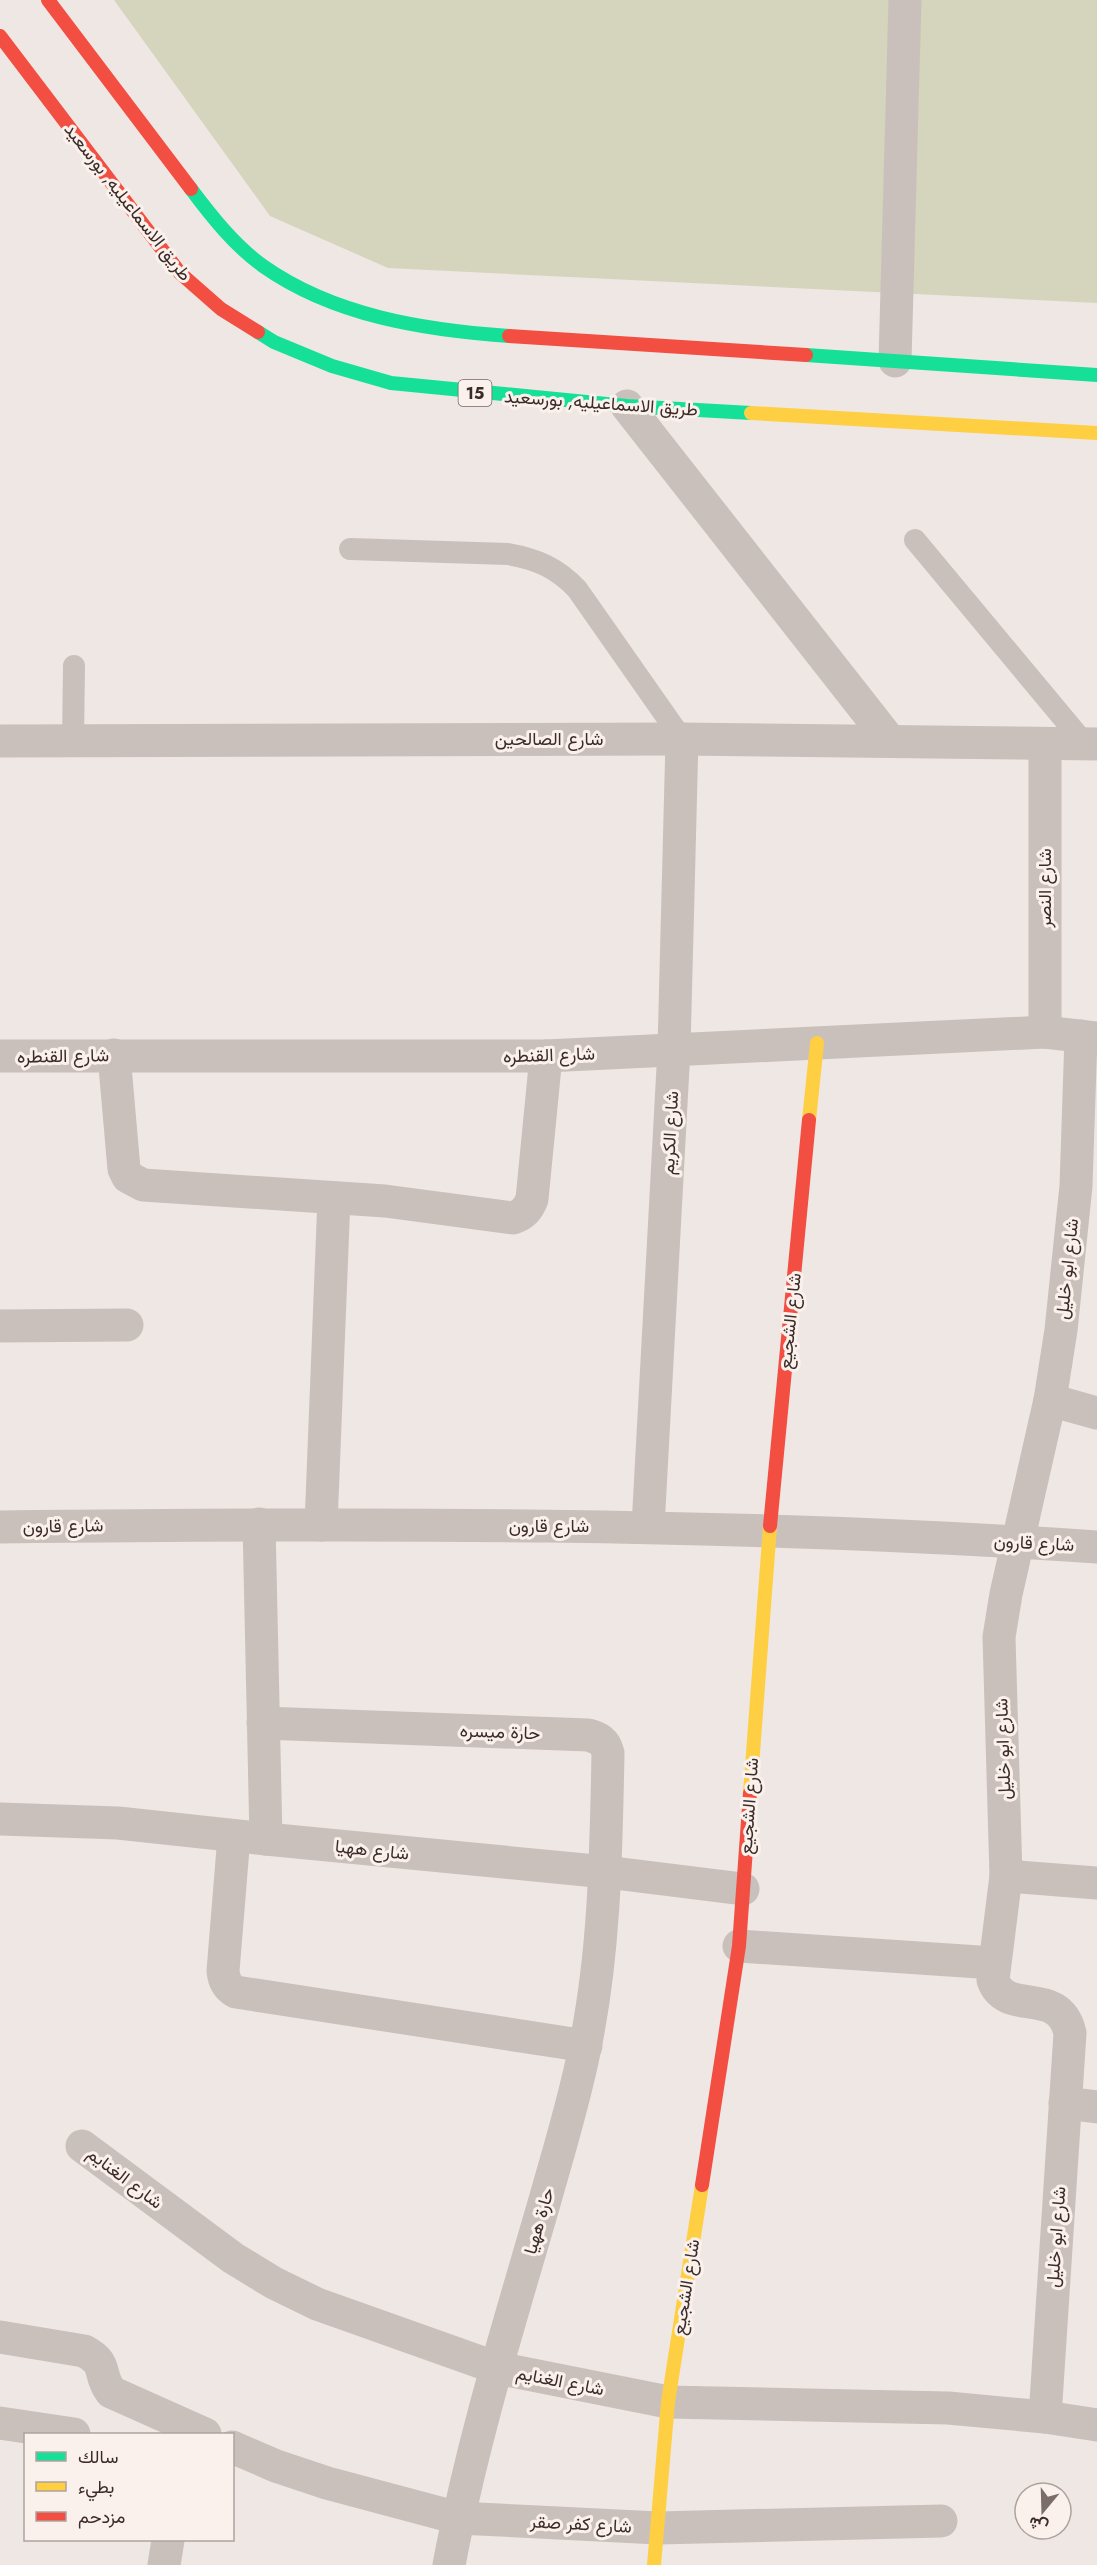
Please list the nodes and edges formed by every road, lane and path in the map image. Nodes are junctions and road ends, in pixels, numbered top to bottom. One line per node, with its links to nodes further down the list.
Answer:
1 (48, 0): 4 (main road)
2 (905, 0): 4 (street)
3 (0, 36): 6 (main road, طريق الاسماعيليه, بورسعيد / 15)
4 (895, 361): 5 (main road)
5 (1097, 375)
6 (627, 406): 7 (main road, طريق الاسماعيليه, بورسعيد / 15); 14 (street)
7 (1097, 433)
8 (915, 540): 16 (lane)
9 (350, 549): 11 (lane)
10 (74, 666): 13 (lane)
11 (682, 739): 13 (street, شارع الصالحين); 14 (street, شارع الصالحين); 20 (street, شارع الكريم)
12 (0, 741): 13 (street, شارع الصالحين)
13 (73, 741)
14 (890, 741): 15 (street, شارع الصالحين)
15 (1045, 744): 16 (street, شارع الصالحين); 17 (street, شارع النصر)
16 (1091, 744)
17 (1045, 1032): 18 (street, شارع القنطره); 19 (street, شارع القنطره)
18 (1089, 1037): 27 (street, شارع ابو خليل)
19 (817, 1043): 20 (street, شارع القنطره); 33 (main road, شارع الشجيع)
20 (674, 1050): 23 (street, شارع القنطره); 32 (street, شارع الكريم)
21 (114, 1055): 22 (street, شارع القنطره); 23 (street, شارع القنطره); 24 (street)
22 (0, 1056)
23 (546, 1056): 24 (street)
24 (334, 1198): 30 (street)
25 (126, 1325): 26 (street)
26 (0, 1326)
27 (1050, 1400): 28 (street); 34 (street, شارع ابو خليل)
28 (1097, 1413)
29 (259, 1524): 30 (street, شارع قارون); 31 (street, شارع قارون); 36 (street)
30 (321, 1525): 32 (street, شارع قارون)
31 (0, 1527)
32 (648, 1527): 33 (street, شارع قارون)
33 (769, 1532): 34 (street, شارع قارون); 43 (main road, شارع الشجيع)
34 (1018, 1541): 35 (street, شارع قارون); 41 (street, شارع ابو خليل)
35 (1097, 1547)
36 (263, 1723): 39 (street); 40 (street, حارة ميسره)
37 (0, 1819): 38 (street, شارع ههيا)
38 (234, 1836): 39 (street, شارع ههيا); 46 (street)
39 (266, 1839): 40 (street, شارع ههيا)
40 (606, 1872): 43 (street, شارع ههيا); 46 (street, حارة ههيا)
41 (1006, 1876): 42 (street); 45 (street, شارع ابو خليل)
42 (1097, 1883)
43 (743, 1889): 44 (main road, شارع الشجيع)
44 (739, 1946): 45 (street); 52 (main road, شارع الشجيع)
45 (994, 1963): 47 (street, شارع ابو خليل)
46 (585, 2046): 51 (street, حارة ههيا)
47 (1065, 2103): 48 (street); 53 (street, شارع ابو خليل)
48 (1097, 2107)
49 (82, 2146): 51 (street, شارع الغنايم)
50 (0, 2337): 56 (street)
51 (497, 2368): 52 (street, شارع الغنايم); 59 (street, حارة ههيا)
52 (668, 2402): 53 (street, شارع الغنايم); 61 (main road, شارع الشجيع)
53 (1045, 2417): 55 (street, شارع الغنايم)
54 (0, 2423): 57 (street)
55 (1097, 2425)
56 (192, 2432)
57 (67, 2433)
58 (234, 2448): 59 (street, شارع كفر صقر)
59 (458, 2518): 61 (street, شارع كفر صقر); 64 (street, حارة ههيا)
60 (941, 2522): 61 (street, شارع كفر صقر)
61 (658, 2528): 65 (main road, شارع الشجيع)
62 (168, 2541): 63 (street)
63 (164, 2565)
64 (449, 2565)
65 (654, 2565)

